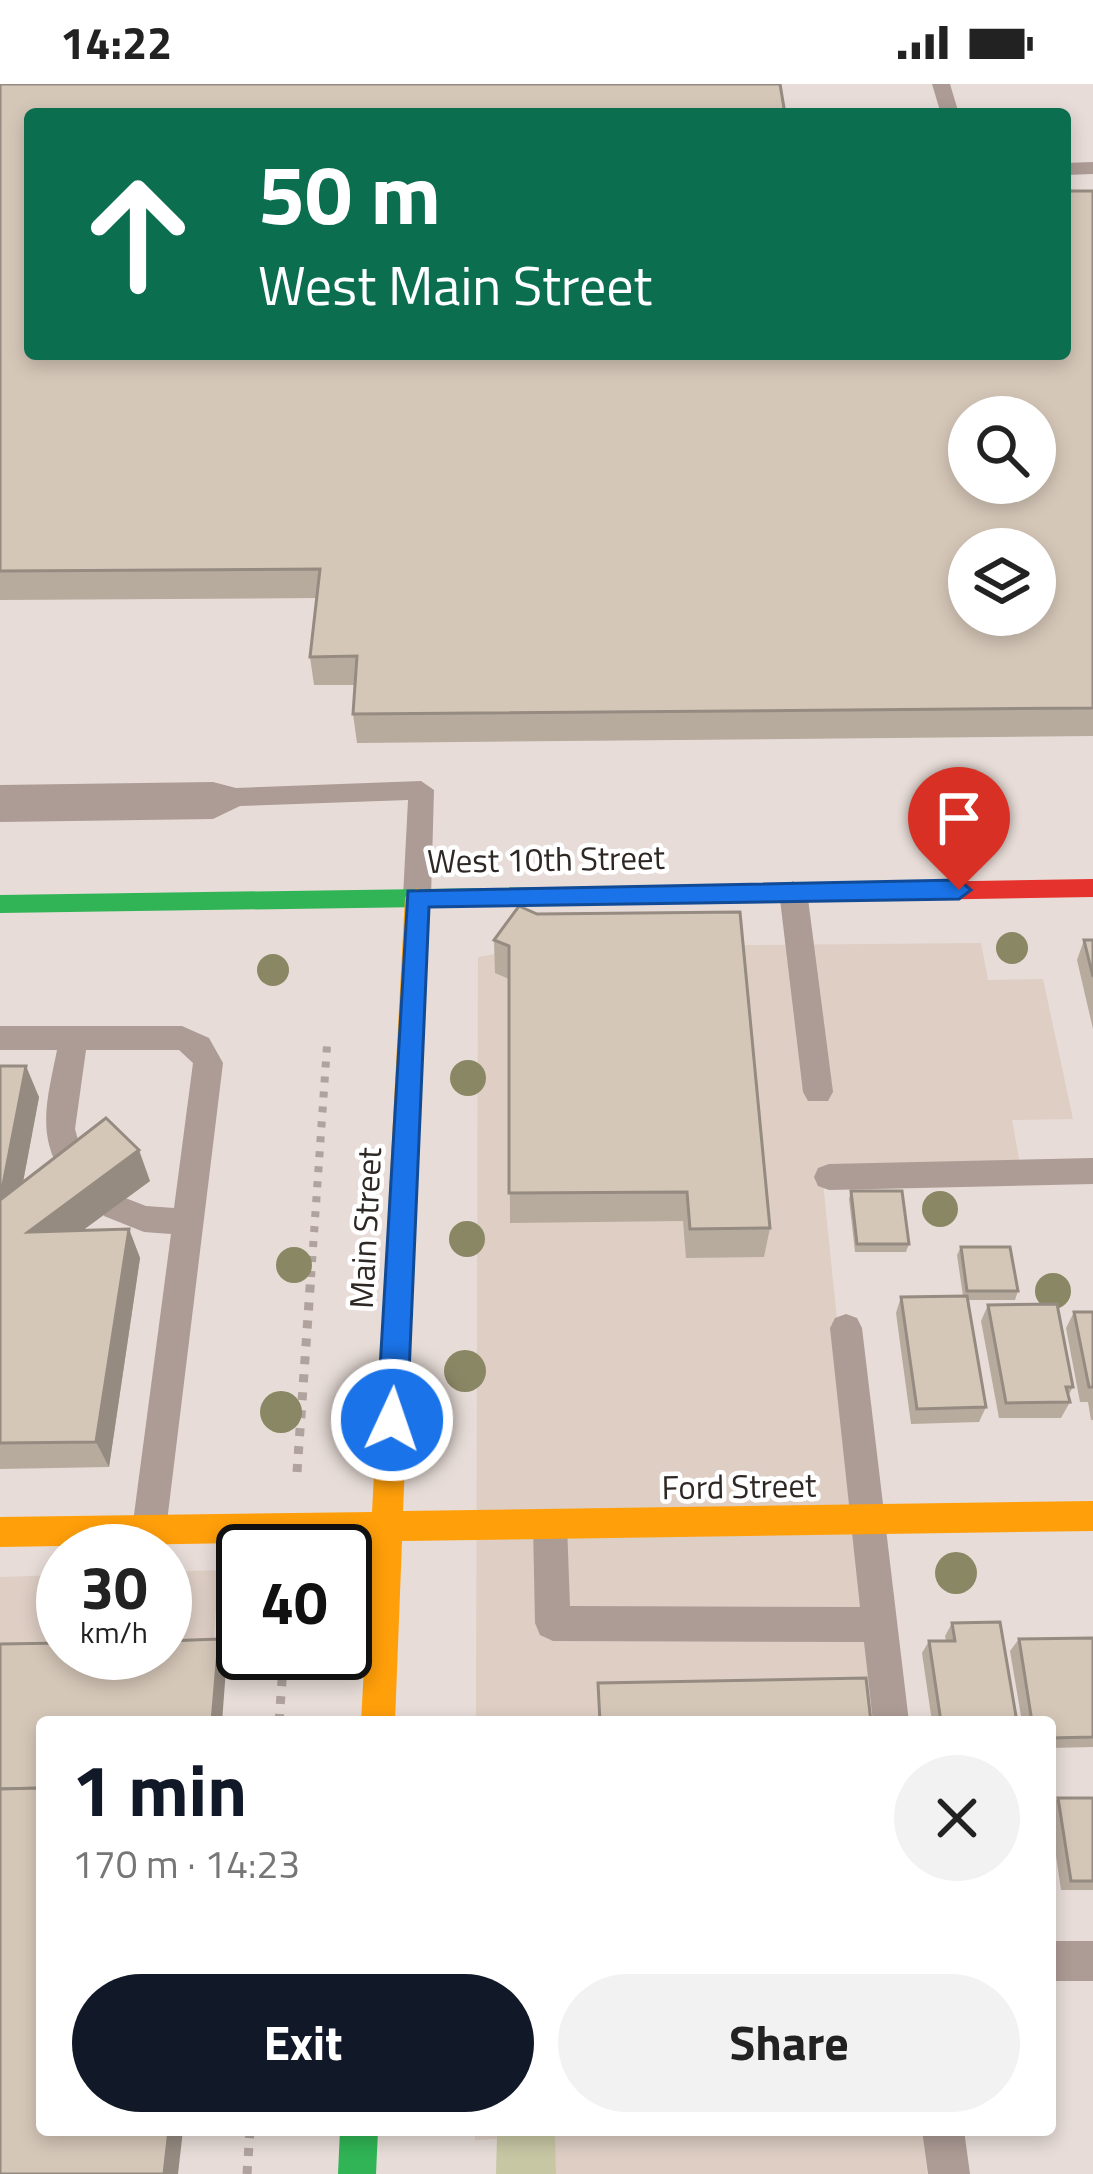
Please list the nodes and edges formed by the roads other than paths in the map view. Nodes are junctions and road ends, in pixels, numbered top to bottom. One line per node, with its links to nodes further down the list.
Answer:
1 (0, 794): 2 (lane)
2 (236, 797): 3 (lane); 6 (lane)
3 (0, 812)
4 (1093, 888): 5 (street, West 10th Street)
5 (793, 891): 6 (street, West 10th Street); 10 (lane)
6 (417, 897): 7 (street, West 10th Street); 21 (street, Main Street)
7 (0, 904)
8 (0, 1038): 9 (lane)
9 (74, 1038): 12 (lane); 15 (lane)
10 (818, 1092)
11 (1093, 1171): 13 (lane)
12 (82, 1177)
13 (829, 1177)
14 (115, 1207): 15 (lane)
15 (188, 1222): 19 (lane)
16 (846, 1328): 18 (lane)
17 (1093, 1516): 18 (street, Ford Street)
18 (865, 1520): 20 (street, Ford Street); 25 (lane)
19 (150, 1524)
20 (550, 1525): 21 (street, Ford Street); 25 (lane)
21 (386, 1528): 22 (street, Ford Street); 26 (street, Main Street)
22 (192, 1530)
23 (0, 1532): 24 (street, Ford Street)
24 (36, 1532)
25 (879, 1625): 27 (lane)
26 (378, 1716)
27 (890, 1716)
28 (1093, 1960): 29 (lane)
29 (1056, 1961)
30 (359, 2136): 32 (street)
31 (944, 2136): 33 (lane)
32 (357, 2174)
33 (949, 2174)

